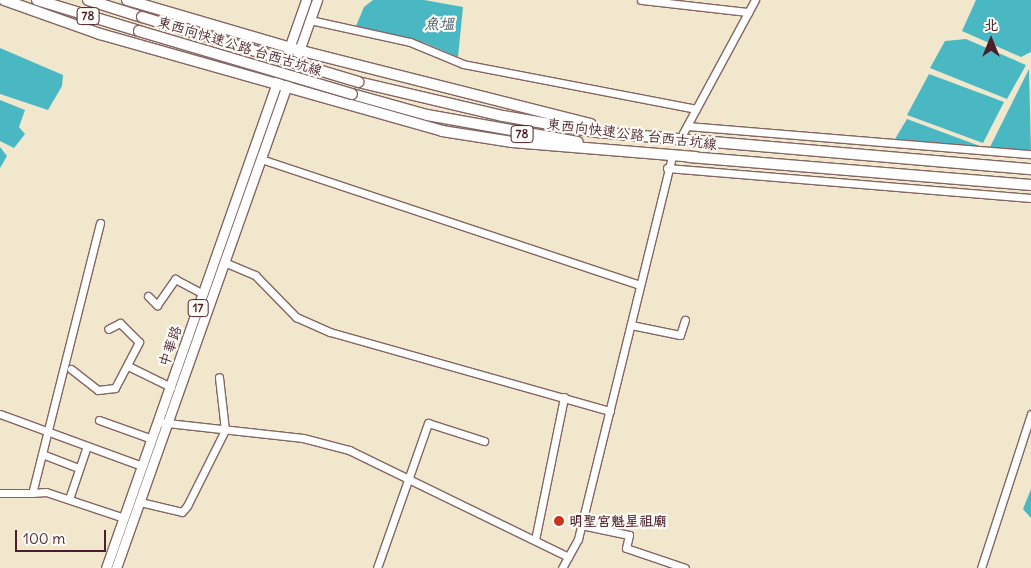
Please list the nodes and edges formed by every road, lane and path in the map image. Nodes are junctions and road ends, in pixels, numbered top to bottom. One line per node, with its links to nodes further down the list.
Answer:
1 (4, 0): 12 (highway)
2 (37, 0): 18 (highway, 東西向快速公路 台西古坑線 / 78, bridge)
3 (88, 0): 16 (highway, 東西向快速公路 台西古坑線 / 78, bridge)
4 (127, 0): 11 (highway)
5 (306, 0): 11 (main road, 17)
6 (317, 0): 10 (main road, 17)
7 (641, 0): 9 (street)
8 (755, 0): 9 (street)
9 (748, 12): 13 (street)
10 (310, 20): 11 (main road, 17); 13 (street)
11 (294, 49): 12 (main road, 中華路 / 17); 16 (highway)
12 (280, 85): 18 (highway); 19 (main road, 中華路 / 17); 28 (main road, 中華路 / 17)
13 (696, 109): 14 (street)
14 (687, 126): 15 (street); 17 (street)
15 (683, 133)
16 (694, 141): 22 (highway, 東西向快速公路 台西古坑線 / 78)
17 (1031, 154)
18 (695, 157): 23 (highway, 東西向快速公路 台西古坑線 / 78)
19 (261, 159): 26 (main road, 中華路 / 17); 27 (street)
20 (670, 160): 21 (street)
21 (668, 168): 24 (street); 27 (street)
22 (1031, 169)
23 (1031, 185)
24 (1031, 198)
25 (100, 223): 45 (street)
26 (224, 262): 37 (street); 43 (main road, 中華路 / 17)
27 (640, 285): 31 (street)
28 (203, 294): 29 (street); 36 (main road, 中華路 / 17)
29 (148, 296)
30 (685, 320): 31 (street)
31 (631, 325): 38 (street)
32 (108, 329): 33 (street)
33 (128, 366): 34 (street); 36 (street)
34 (71, 369)
35 (219, 376): 44 (street)
36 (171, 387): 42 (main road, 中華路 / 17)
37 (564, 397): 38 (street); 59 (street)
38 (610, 411): 58 (street)
39 (0, 414): 45 (street)
40 (1031, 414): 66 (street)
41 (99, 420): 46 (street)
42 (158, 422): 43 (street); 46 (main road, 中華路 / 17)
43 (168, 423): 44 (street); 56 (main road, 中華路 / 17)
44 (225, 430): 52 (street); 56 (street)
45 (47, 433): 48 (street); 49 (street)
46 (152, 439): 50 (main road, 中華路 / 17)
47 (484, 442): 52 (street)
48 (86, 446): 50 (street); 51 (street)
49 (42, 454): 51 (street); 54 (street)
50 (142, 466): 57 (main road, 中華路 / 17)
51 (78, 468): 55 (street)
52 (407, 479): 59 (street); 63 (street)
53 (0, 493): 54 (street)
54 (32, 494): 55 (street)
55 (70, 499): 57 (street)
56 (140, 502): 62 (main road, 中華路 / 17)
57 (124, 518): 61 (main road, 中華路 / 17)
58 (581, 525): 60 (street); 65 (street)
59 (535, 540): 60 (street)
60 (568, 557): 64 (street)
61 (106, 568)
62 (116, 568)
63 (377, 568)
64 (562, 568)
65 (685, 568)
66 (981, 568)

